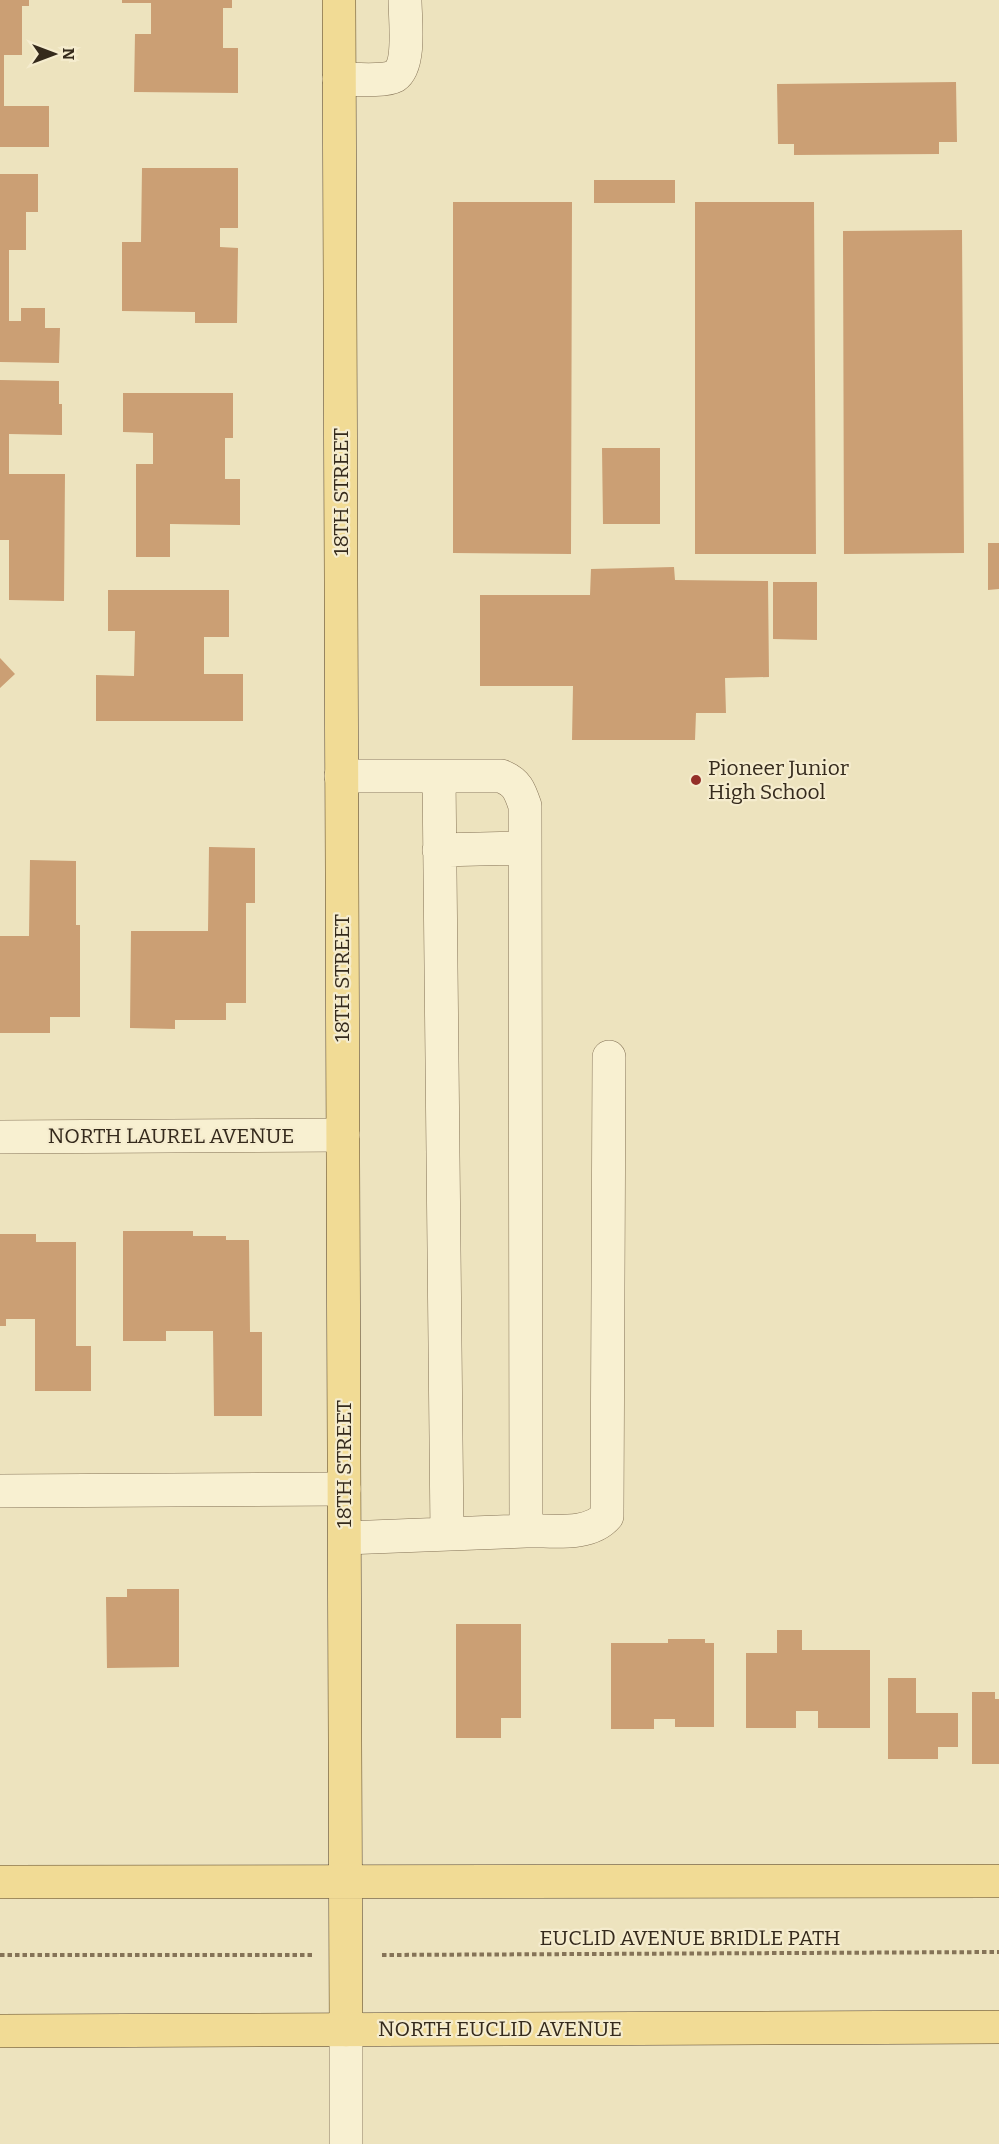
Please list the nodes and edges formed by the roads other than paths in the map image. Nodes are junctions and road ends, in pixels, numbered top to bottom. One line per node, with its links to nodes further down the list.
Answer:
1 (339, 0): 3 (main road, 18TH STREET)
2 (405, 0): 3 (street)
3 (339, 79): 4 (main road, 18TH STREET)
4 (341, 776): 5 (street); 9 (main road, 18TH STREET)
5 (439, 776): 6 (street); 7 (street)
6 (525, 848): 7 (street); 13 (street)
7 (439, 850): 14 (street)
8 (609, 1057): 13 (street)
9 (343, 1135): 10 (street, NORTH LAUREL AVENUE); 11 (main road, 18TH STREET)
10 (0, 1137)
11 (344, 1489): 12 (street); 15 (main road, 18TH STREET)
12 (0, 1491)
13 (526, 1531): 14 (street)
14 (447, 1533): 15 (street)
15 (345, 1538): 18 (main road, 18TH STREET)
16 (999, 1881): 18 (main road)
17 (0, 1882): 18 (main road)
18 (345, 1882): 20 (main road, 18TH STREET)
19 (999, 2027): 20 (main road, NORTH EUCLID AVENUE)
20 (346, 2030): 21 (main road, NORTH EUCLID AVENUE); 22 (street)
21 (0, 2031)
22 (346, 2144)

